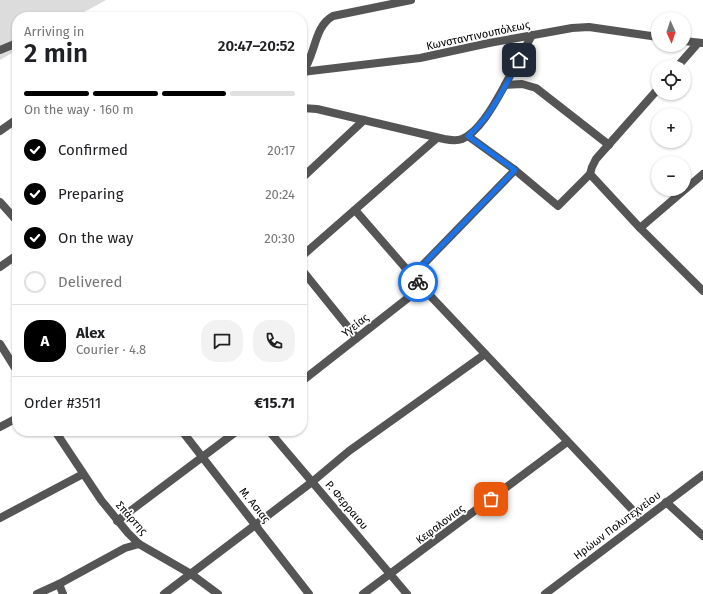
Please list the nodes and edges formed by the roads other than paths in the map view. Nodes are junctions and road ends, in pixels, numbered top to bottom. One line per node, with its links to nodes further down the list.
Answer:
1 (411, 0): 8 (street)
2 (532, 35): 3 (street, Κωνσταντινουπόλεως); 9 (street, Κωνσταντινουπόλεως); 10 (street)
3 (651, 36)
4 (700, 43): 7 (street)
5 (12, 45): 6 (street)
6 (0, 50)
7 (684, 60)
8 (307, 63)
9 (307, 72)
10 (505, 85): 16 (street); 18 (street)
11 (651, 97): 18 (street)
12 (307, 108): 13 (street)
13 (364, 120): 17 (street); 20 (street)
14 (12, 123): 15 (street)
15 (0, 131)
16 (468, 136): 17 (street); 19 (street)
17 (437, 138): 25 (street)
18 (609, 145): 21 (street)
19 (515, 170): 21 (street); 31 (street)
20 (307, 173)
21 (590, 174): 27 (street)
22 (703, 174): 23 (street)
23 (700, 179): 27 (street)
24 (0, 202): 26 (street)
25 (355, 210): 28 (street); 31 (street)
26 (12, 215)
27 (640, 228): 34 (street)
28 (307, 252)
29 (12, 259): 30 (street)
30 (0, 267)
31 (413, 275): 33 (street)
32 (307, 276): 35 (street)
33 (422, 287): 35 (street, Υγείας); 37 (street)
34 (703, 290)
35 (356, 337): 39 (street, Υγείας)
36 (0, 344): 38 (street)
37 (485, 354): 46 (street); 50 (street)
38 (12, 363)
39 (307, 377)
40 (12, 421): 41 (street)
41 (0, 427)
42 (57, 436): 48 (street, Σπάρτης)
43 (186, 436): 47 (street, Μ. Ασιας)
44 (230, 436): 47 (street)
45 (273, 436): 50 (street, Ρ. Φερραιου)
46 (567, 442): 53 (street); 59 (street, Κεφαλονιας)
47 (201, 456): 54 (street); 55 (street, Μ. Ασιας)
48 (83, 474): 52 (street); 54 (street, Σπάρτης)
49 (703, 475): 51 (street, Ηρώων Πολυτεχνείου)
50 (312, 482): 55 (street); 59 (street, Ρ. Φερραιου)
51 (666, 502): 53 (street, Ηρώων Πολυτεχνείου); 56 (street)
52 (0, 518)
53 (642, 520): 68 (street, Ηρώων Πολυτεχνείου)
54 (117, 522): 57 (street, Σπάρτης)
55 (256, 524): 58 (street); 65 (street, Μ. Ασιας)
56 (703, 536)
57 (139, 544): 58 (street, Σπάρτης); 60 (street)
58 (191, 574): 63 (street); 64 (street, Σπάρτης)
59 (390, 574): 66 (street, Κεφαλονιας); 67 (street, Ρ. Φερραιου)
60 (59, 584): 61 (street); 62 (street)
61 (37, 594)
62 (63, 594)
63 (164, 594)
64 (218, 594)
65 (309, 594)
66 (363, 594)
67 (407, 594)
68 (545, 594)

